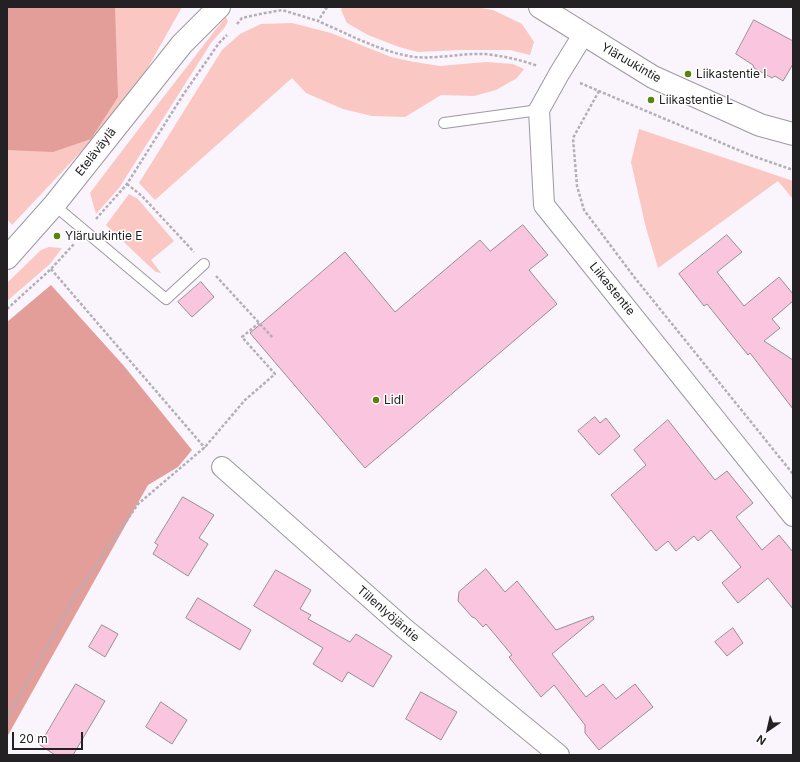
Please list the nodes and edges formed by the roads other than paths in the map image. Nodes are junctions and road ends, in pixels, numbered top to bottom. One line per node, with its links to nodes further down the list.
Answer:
1 (194, 7): 5 (main road, Eteläväylä)
2 (219, 7): 5 (main road, Eteläväylä)
3 (540, 7): 4 (main road, Yläruukintie)
4 (583, 35): 6 (street); 8 (main road, Yläruukintie)
5 (182, 44): 9 (main road, Eteläväylä)
6 (539, 110): 7 (lane); 13 (street, Liikastentie)
7 (444, 123)
8 (793, 134)
9 (54, 205): 10 (main road, Eteläväylä); 11 (lane)
10 (7, 258)
11 (204, 264)
12 (222, 467): 14 (street, Tiilenlyöjäntie)
13 (793, 516)
14 (559, 755)

